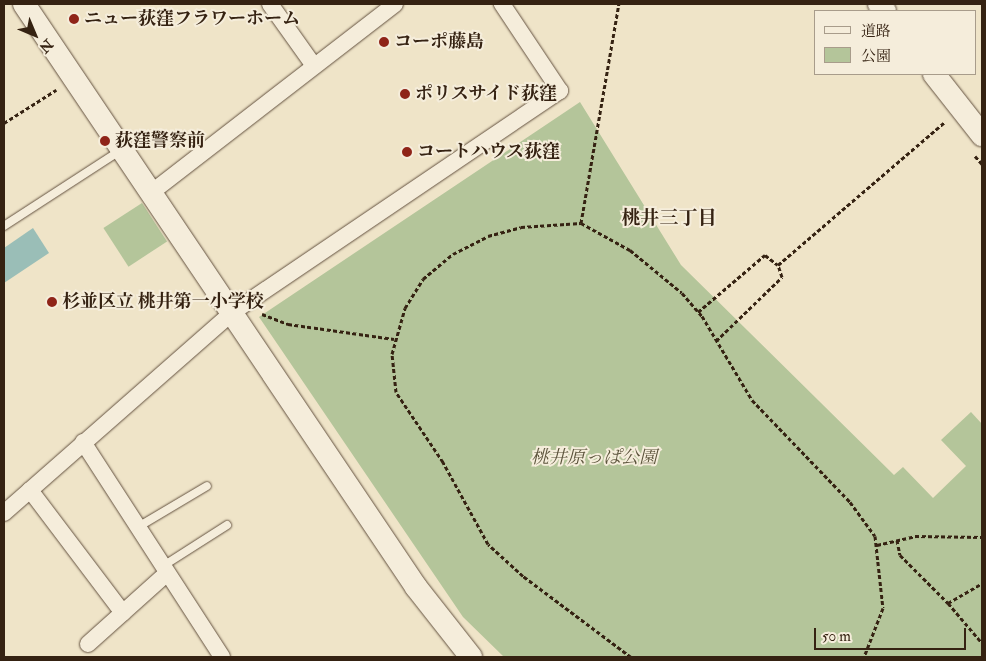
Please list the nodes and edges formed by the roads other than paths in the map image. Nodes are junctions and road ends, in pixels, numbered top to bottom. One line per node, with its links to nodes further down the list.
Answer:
1 (24, 4): 8 (street)
2 (270, 4): 5 (street)
3 (395, 4): 5 (street)
4 (502, 4): 11 (street)
5 (314, 66): 9 (street)
6 (935, 75): 7 (street)
7 (982, 135)
8 (122, 149): 9 (street); 10 (lane)
9 (152, 192): 11 (street)
10 (4, 226)
11 (233, 312): 12 (street); 22 (street)
12 (84, 442): 14 (street); 17 (street)
13 (207, 486): 17 (lane)
14 (30, 490): 15 (street); 19 (street)
15 (4, 514)
16 (228, 526): 18 (lane)
17 (138, 527): 18 (street)
18 (165, 570): 19 (street); 21 (street)
19 (123, 613): 20 (street)
20 (88, 644)
21 (222, 657)
22 (470, 657)

